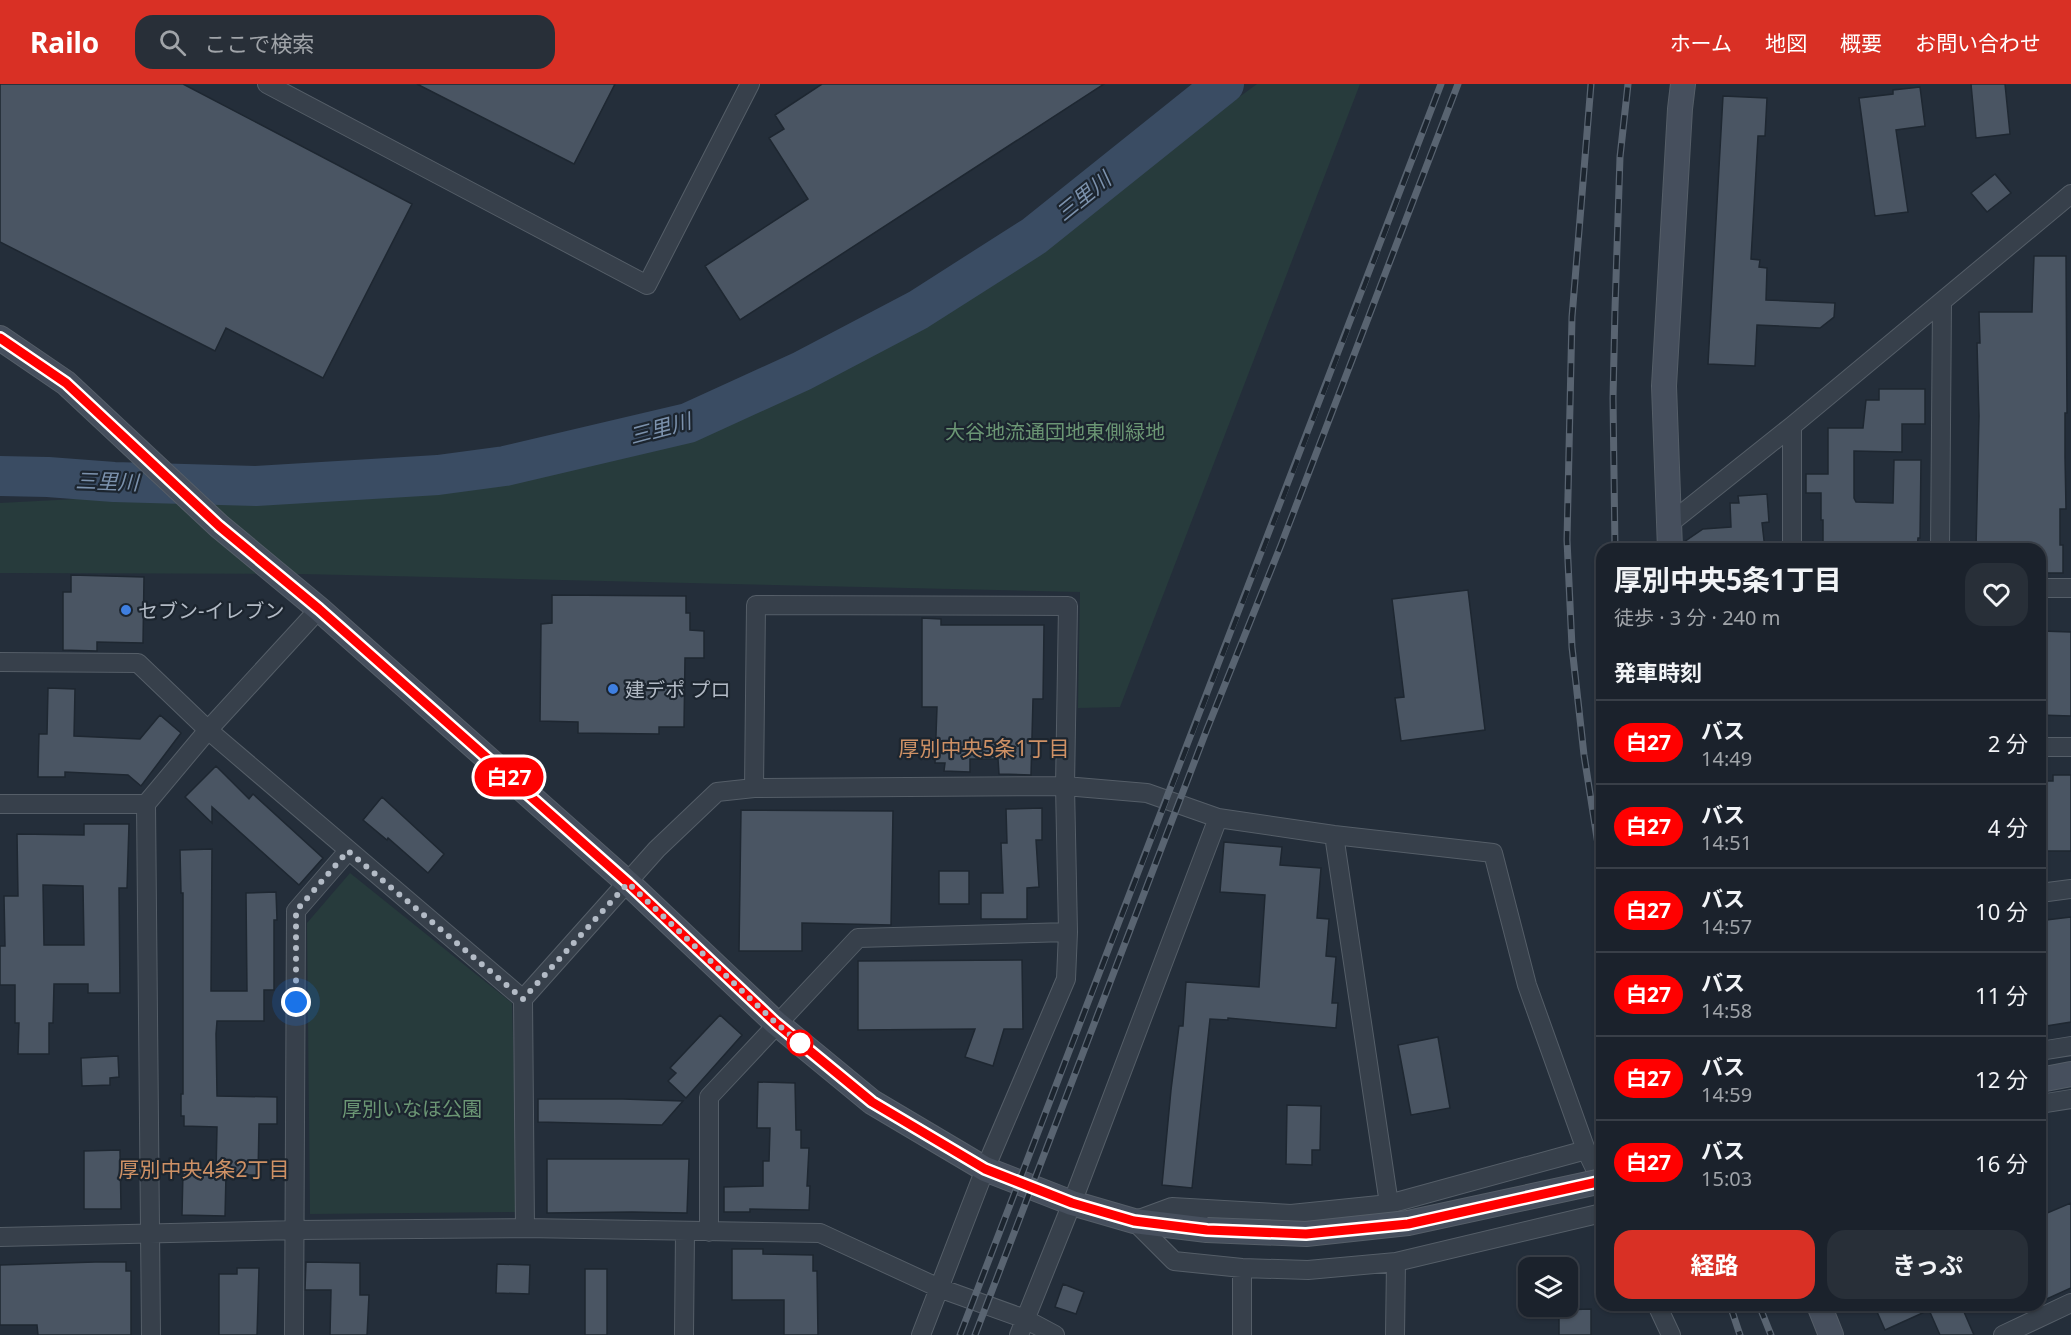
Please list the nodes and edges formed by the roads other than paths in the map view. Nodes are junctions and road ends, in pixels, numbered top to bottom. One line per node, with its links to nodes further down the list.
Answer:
1 (267, 84): 2 (street)
2 (750, 84)
3 (1683, 84): 8 (street)
4 (2071, 194): 5 (street)
5 (1942, 302): 7 (street); 11 (street)
6 (0, 338): 14 (street)
7 (1791, 426): 8 (street); 10 (street)
8 (1669, 524): 9 (street)
9 (1670, 543)
10 (1792, 543)
11 (1940, 543)
12 (2046, 588): 13 (street)
13 (2071, 588)
14 (319, 609): 16 (street); 26 (street)
15 (0, 662): 16 (street)
16 (208, 730): 22 (street); 25 (street)
17 (2046, 747): 18 (street)
18 (2071, 747)
19 (1065, 786): 20 (street); 20 (street); 23 (street); 29 (street)
20 (754, 788): 26 (street)
21 (0, 804): 22 (street)
22 (146, 804): 50 (street)
23 (1218, 818): 24 (street); 42 (street)
24 (1334, 835): 38 (street); 43 (street)
25 (348, 851): 30 (street); 47 (street)
26 (628, 883): 30 (street); 31 (street)
27 (2071, 889): 28 (street)
28 (2046, 892)
29 (1068, 932): 31 (street); 39 (street)
30 (523, 999): 46 (street)
31 (776, 1023): 39 (street); 49 (street)
32 (2071, 1046): 33 (street)
33 (2046, 1050)
34 (2071, 1074): 35 (street)
35 (2046, 1079)
36 (2071, 1099): 37 (street)
37 (2046, 1103)
38 (1586, 1150): 40 (street); 43 (street)
39 (985, 1169): 42 (street); 54 (street)
40 (1596, 1170)
41 (1596, 1183): 45 (street, bridge)
42 (1072, 1203): 45 (street); 58 (street)
43 (1389, 1204): 45 (street)
44 (1596, 1214): 52 (street)
45 (1134, 1221): 53 (street)
46 (525, 1228): 47 (street); 48 (street)
47 (296, 1230): 50 (street); 60 (street)
48 (685, 1232): 49 (street); 61 (street)
49 (709, 1232): 54 (street)
50 (150, 1234): 51 (street); 59 (street)
51 (0, 1237)
52 (1396, 1262): 53 (street); 65 (street)
53 (1242, 1268): 64 (street)
54 (939, 1288): 58 (street); 62 (street)
55 (2071, 1303): 68 (street)
56 (1660, 1311): 66 (street)
57 (1822, 1311): 67 (street)
58 (1022, 1327): 63 (street)
59 (151, 1335)
60 (294, 1335)
61 (684, 1335)
62 (921, 1335)
63 (1055, 1335)
64 (1242, 1335)
65 (1395, 1335)
66 (1671, 1335)
67 (1831, 1335)
68 (2003, 1335)

